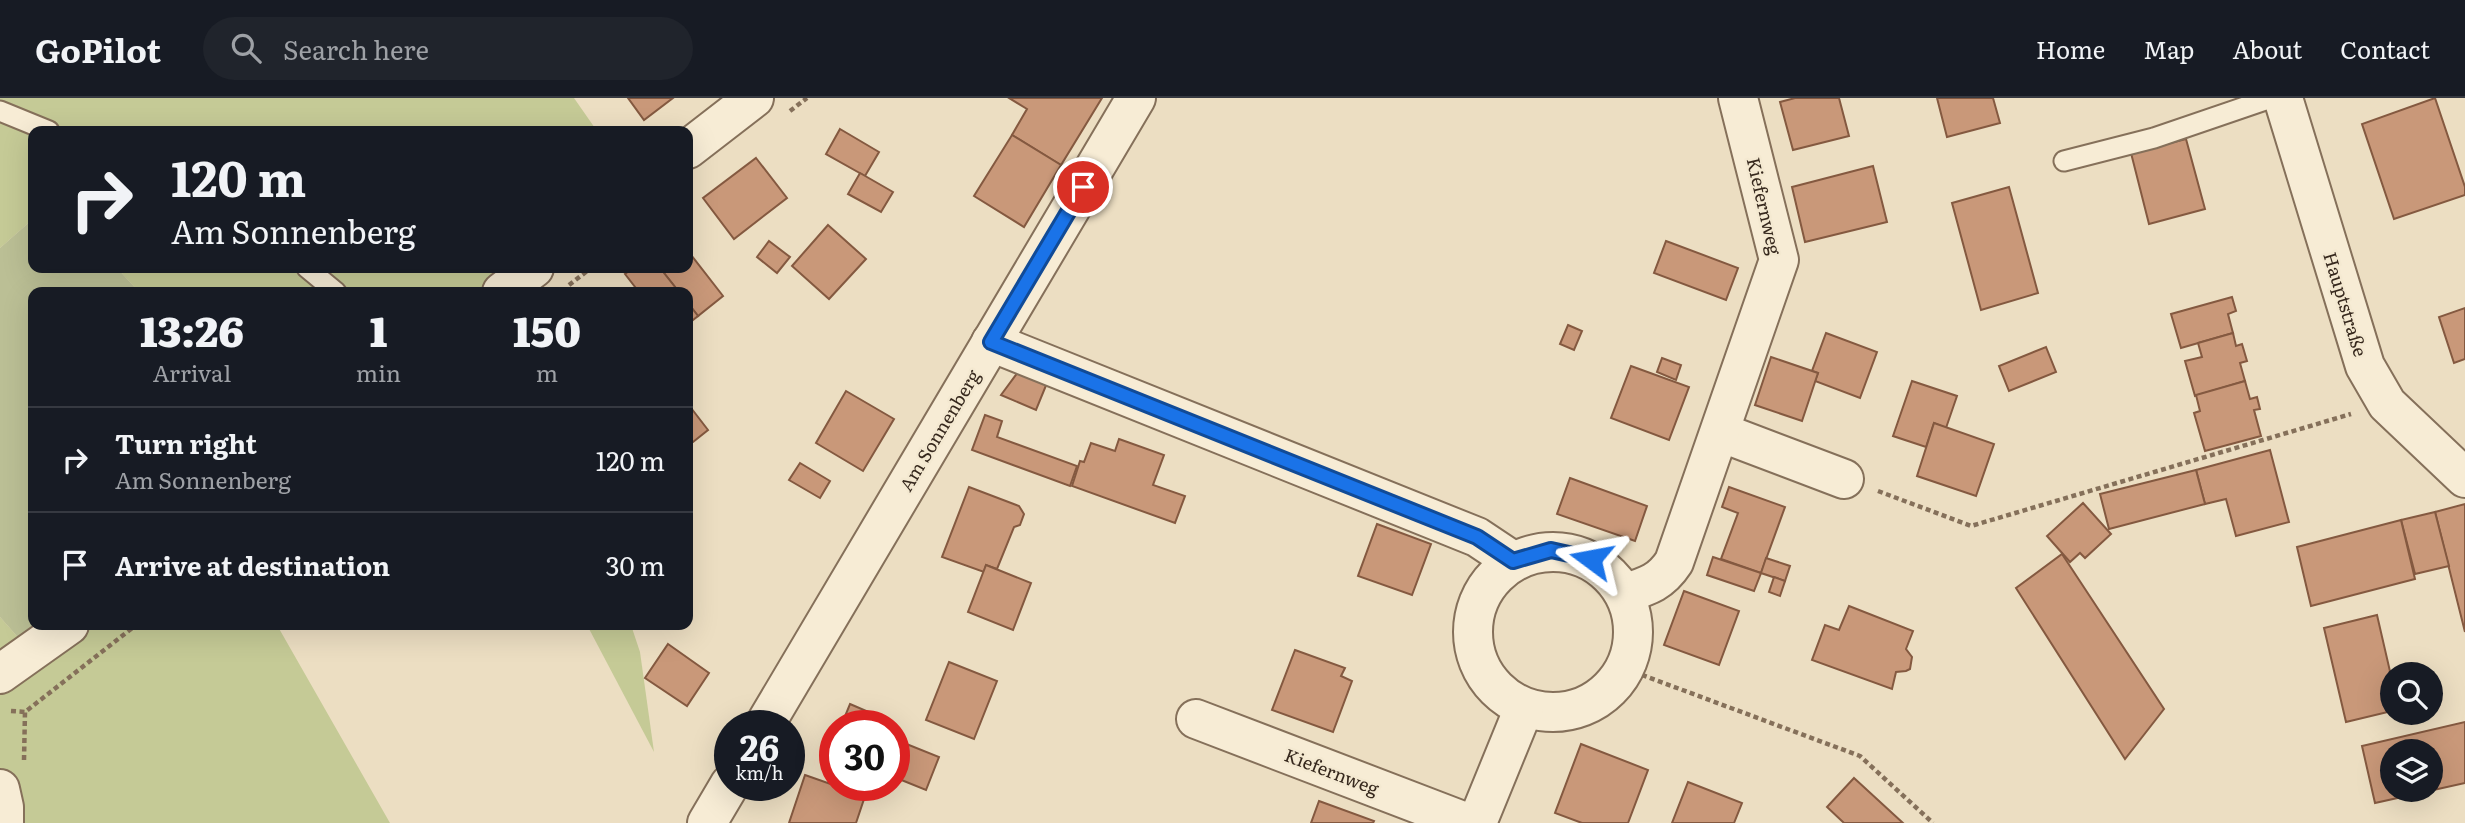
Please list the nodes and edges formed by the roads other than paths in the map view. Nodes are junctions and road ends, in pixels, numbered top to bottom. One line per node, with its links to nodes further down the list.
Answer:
1 (754, 98): 8 (street)
2 (1136, 98): 14 (street, Am Sonnenberg)
3 (1738, 98): 15 (street, Kiefernweg)
4 (2271, 98): 9 (lane)
5 (2283, 98): 16 (street, Hauptstraße)
6 (0, 111): 7 (lane)
7 (37, 126)
8 (693, 145)
9 (2063, 161)
10 (313, 273): 12 (lane)
11 (527, 273): 13 (street)
12 (330, 287)
13 (509, 287)
14 (991, 342): 18 (street); 23 (street, Am Sonnenberg)
15 (1720, 432): 17 (street); 19 (street, Kiefernweg)
16 (2465, 478)
17 (1844, 479)
18 (1513, 561): 19 (street); 22 (street)
19 (1626, 593): 22 (street)
20 (62, 630): 21 (street)
21 (0, 674)
22 (1524, 708): 28 (street)
23 (773, 710)
24 (1196, 719): 27 (street, Kiefernweg)
25 (720, 801): 26 (street)
26 (707, 823)
27 (1468, 823)
28 (1477, 823)

